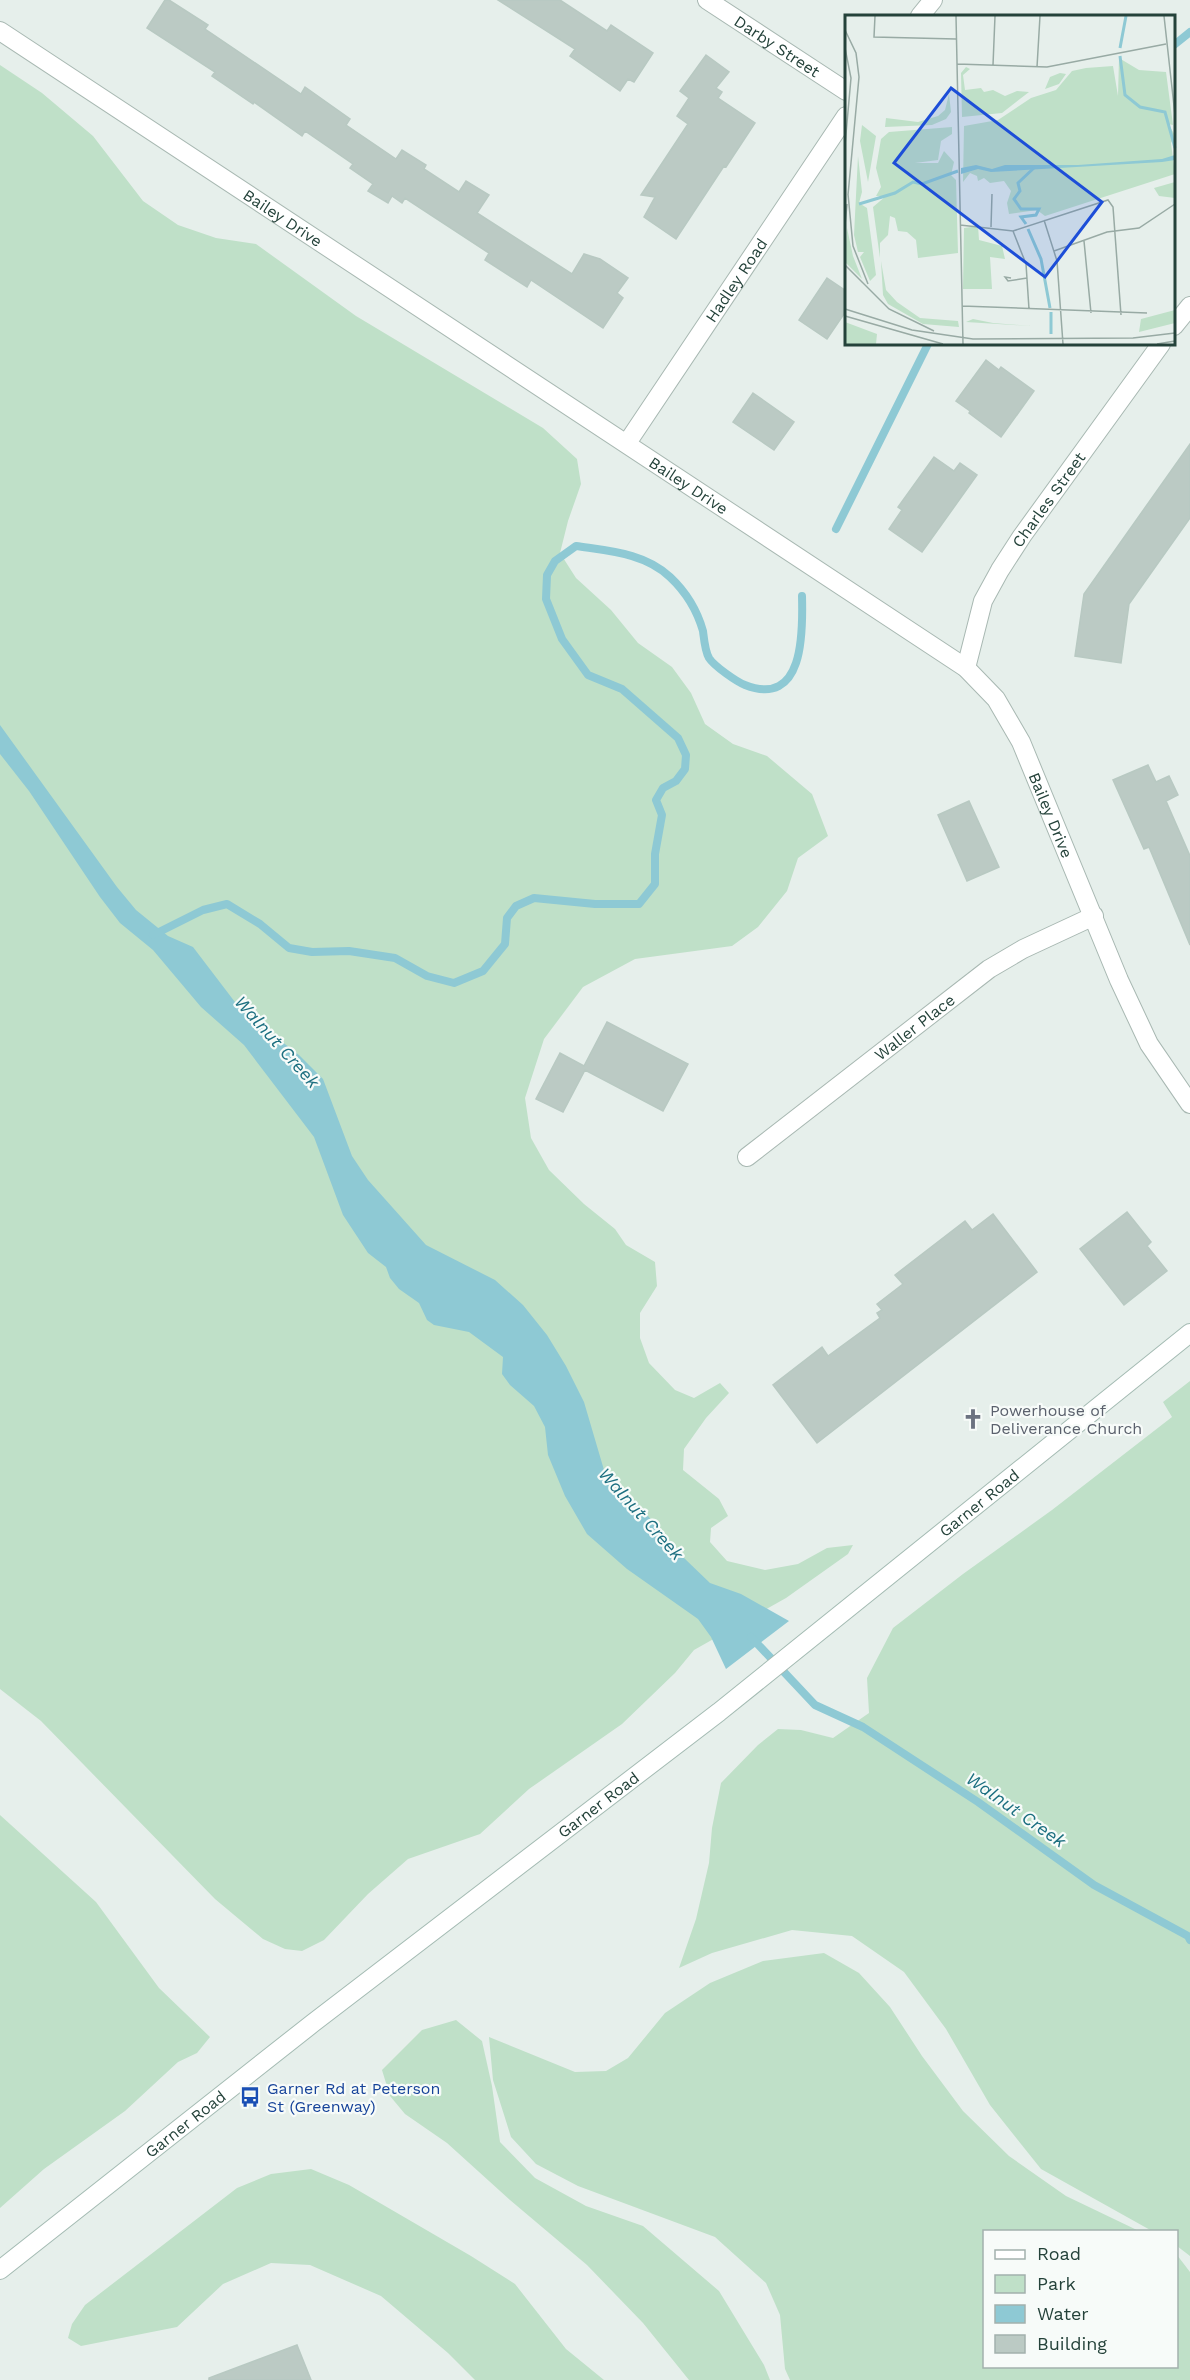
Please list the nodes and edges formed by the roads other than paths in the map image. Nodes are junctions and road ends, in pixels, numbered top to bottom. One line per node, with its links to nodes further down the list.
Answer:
1 (708, 0): 5 (street, Darby Street)
2 (933, 0): 3 (street)
3 (921, 15)
4 (0, 31): 10 (street, Bailey Drive)
5 (845, 90)
6 (845, 117): 10 (street, Hadley Road)
7 (1190, 306): 8 (street)
8 (1175, 324)
9 (1160, 345): 11 (street, Charles Street)
10 (627, 443): 11 (street, Bailey Drive)
11 (966, 668): 12 (street, Bailey Drive)
12 (1094, 916): 13 (street, Bailey Drive); 14 (street, Waller Place)
13 (1190, 1104)
14 (747, 1158)
15 (1190, 1334): 16 (street, Garner Road)
16 (0, 2270)

